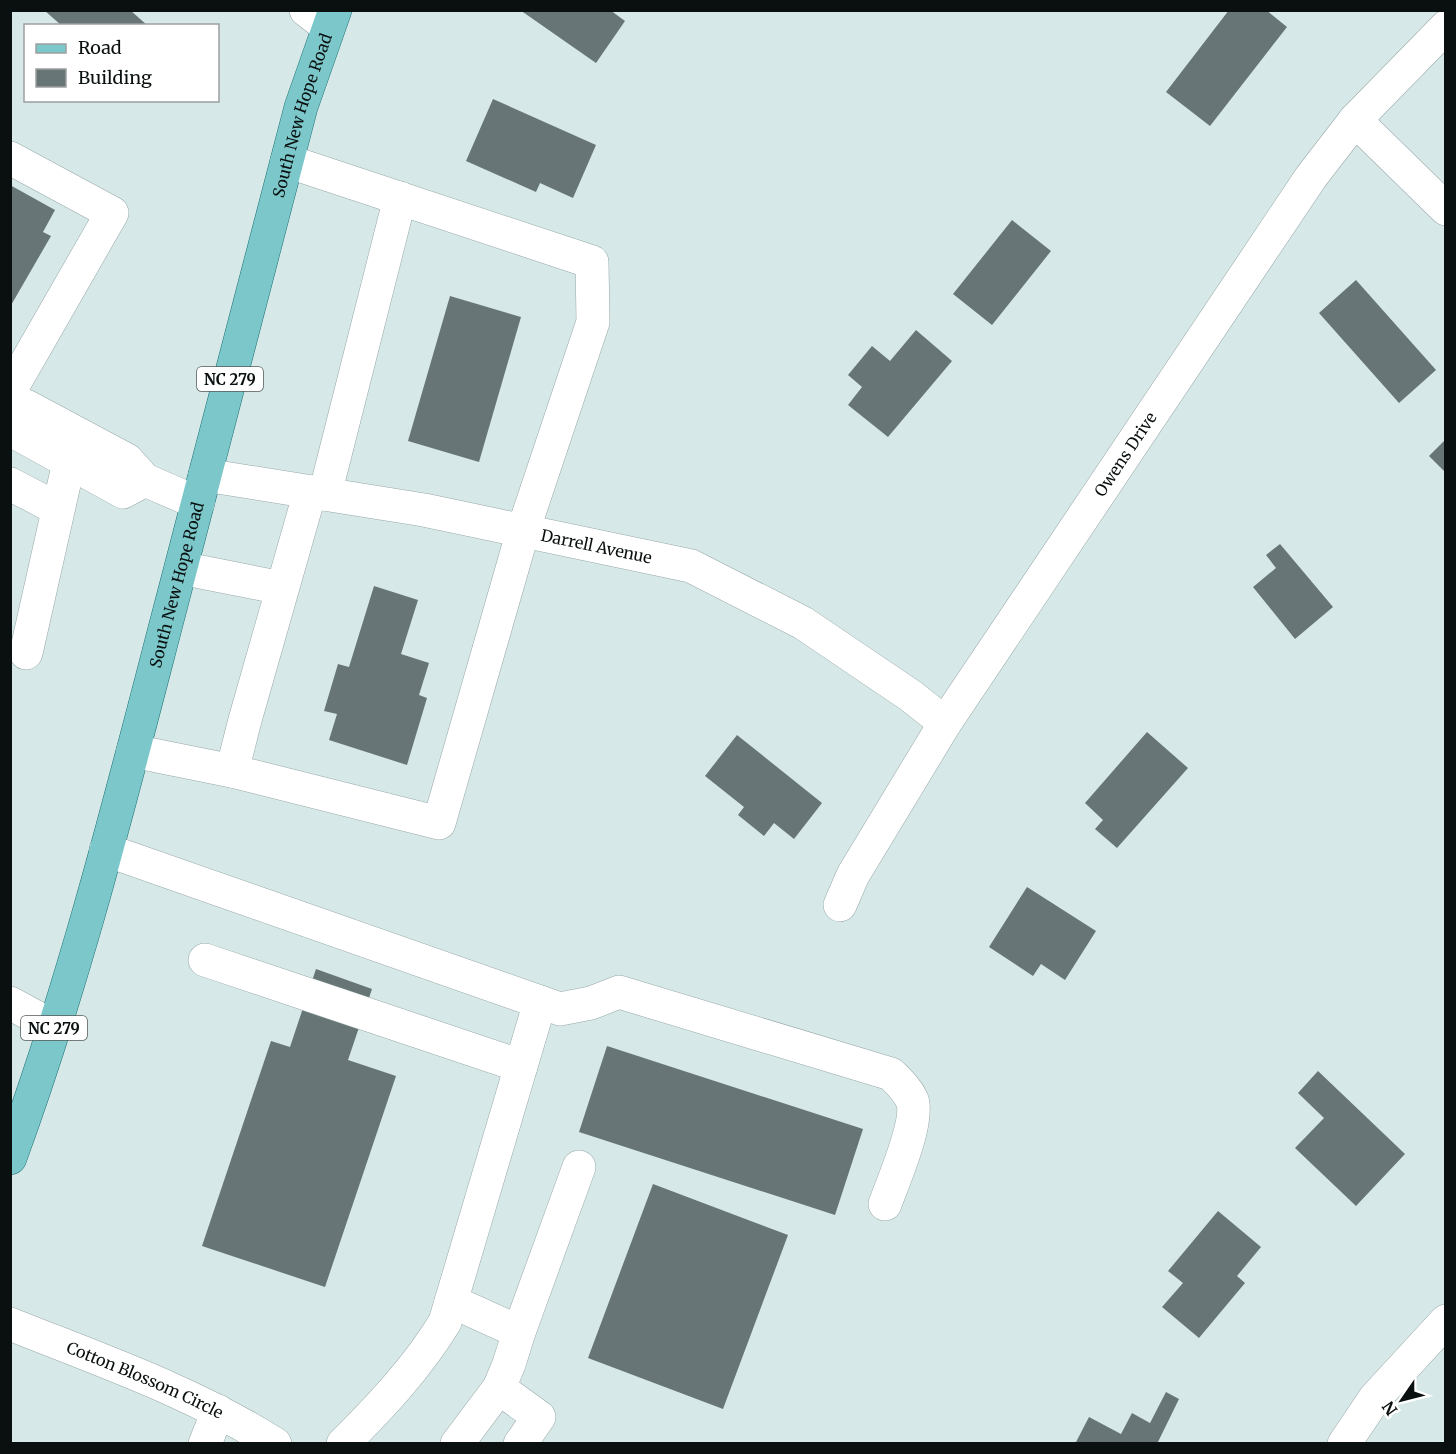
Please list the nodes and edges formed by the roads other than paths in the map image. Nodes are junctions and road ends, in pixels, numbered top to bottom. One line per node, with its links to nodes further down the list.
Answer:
1 (323, 16): 5 (main road, South New Hope Road / NC 279)
2 (1446, 27): 3 (street, Owens Drive)
3 (1355, 120): 7 (street); 21 (street, Owens Drive)
4 (10, 158): 8 (street)
5 (287, 161): 6 (street); 14 (main road, South New Hope Road / NC 279)
6 (400, 198): 15 (street); 17 (street)
7 (1446, 209)
8 (10, 391)
9 (10, 409): 12 (street)
10 (10, 424): 11 (street)
11 (69, 462): 12 (street); 16 (street)
12 (145, 480): 14 (street, Darrell Avenue)
13 (10, 484): 16 (street)
14 (201, 489): 15 (street, Darrell Avenue); 18 (main road, South New Hope Road / NC 279)
15 (317, 493): 17 (street, Darrell Avenue); 19 (street)
16 (58, 509): 20 (street)
17 (523, 531): 21 (street, Darrell Avenue); 23 (street)
18 (181, 568): 19 (street); 22 (main road, South New Hope Road / NC 279)
19 (282, 588): 23 (street)
20 (26, 653)
21 (945, 723): 25 (street, Owens Drive)
22 (133, 751): 23 (street); 24 (main road, South New Hope Road / NC 279)
23 (232, 771)
24 (106, 850): 27 (street); 29 (main road, South New Hope Road / NC 279)
25 (840, 905)
26 (205, 960): 30 (street)
27 (540, 1002): 30 (street); 33 (street)
28 (10, 1003): 29 (street)
29 (54, 1027): 31 (main road, South New Hope Road / NC 279)
30 (520, 1066): 34 (street)
31 (10, 1158)
32 (579, 1167): 37 (street)
33 (885, 1204)
34 (451, 1300): 37 (street); 42 (street)
35 (1446, 1321): 45 (street)
36 (10, 1324): 39 (street, Cotton Blossom Circle)
37 (519, 1332): 38 (street)
38 (499, 1388): 43 (street); 44 (street)
39 (218, 1411): 40 (street); 41 (street, Cotton Blossom Circle)
40 (205, 1443)
41 (275, 1443)
42 (343, 1443)
43 (457, 1443)
44 (520, 1443)
45 (1344, 1443)

